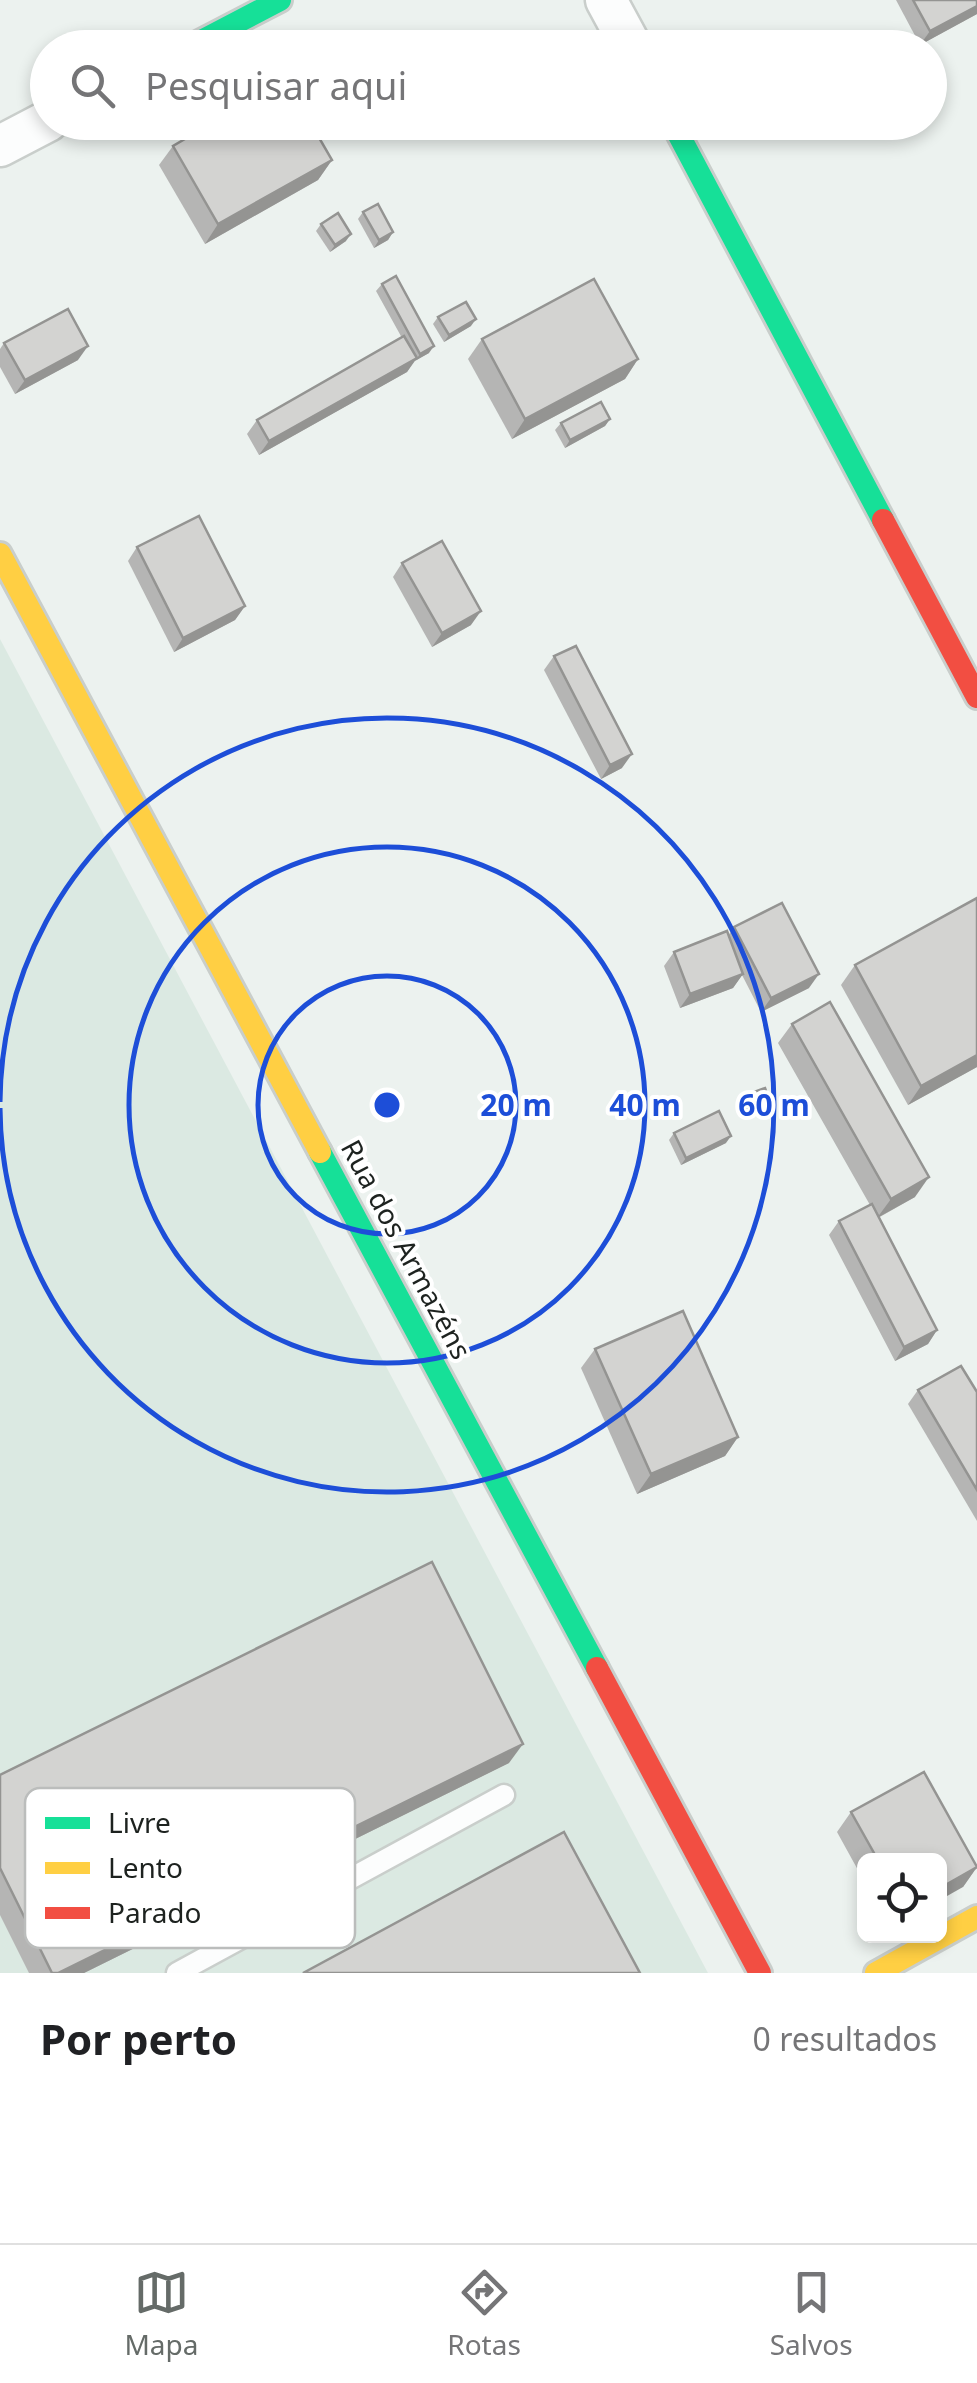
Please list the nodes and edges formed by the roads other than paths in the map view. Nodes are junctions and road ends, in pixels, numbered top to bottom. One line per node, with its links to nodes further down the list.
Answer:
1 (280, 0): 3 (street)
2 (606, 0): 4 (street)
3 (222, 30)
4 (622, 30)
5 (30, 130): 7 (street)
6 (682, 140): 9 (street)
7 (0, 146)
8 (0, 554): 15 (street, Rua dos Armazéns)
9 (977, 697)
10 (504, 1796): 11 (lane)
11 (355, 1877)
12 (977, 1917): 16 (street)
13 (223, 1948): 14 (lane)
14 (177, 1973)
15 (760, 1973)
16 (876, 1973)

